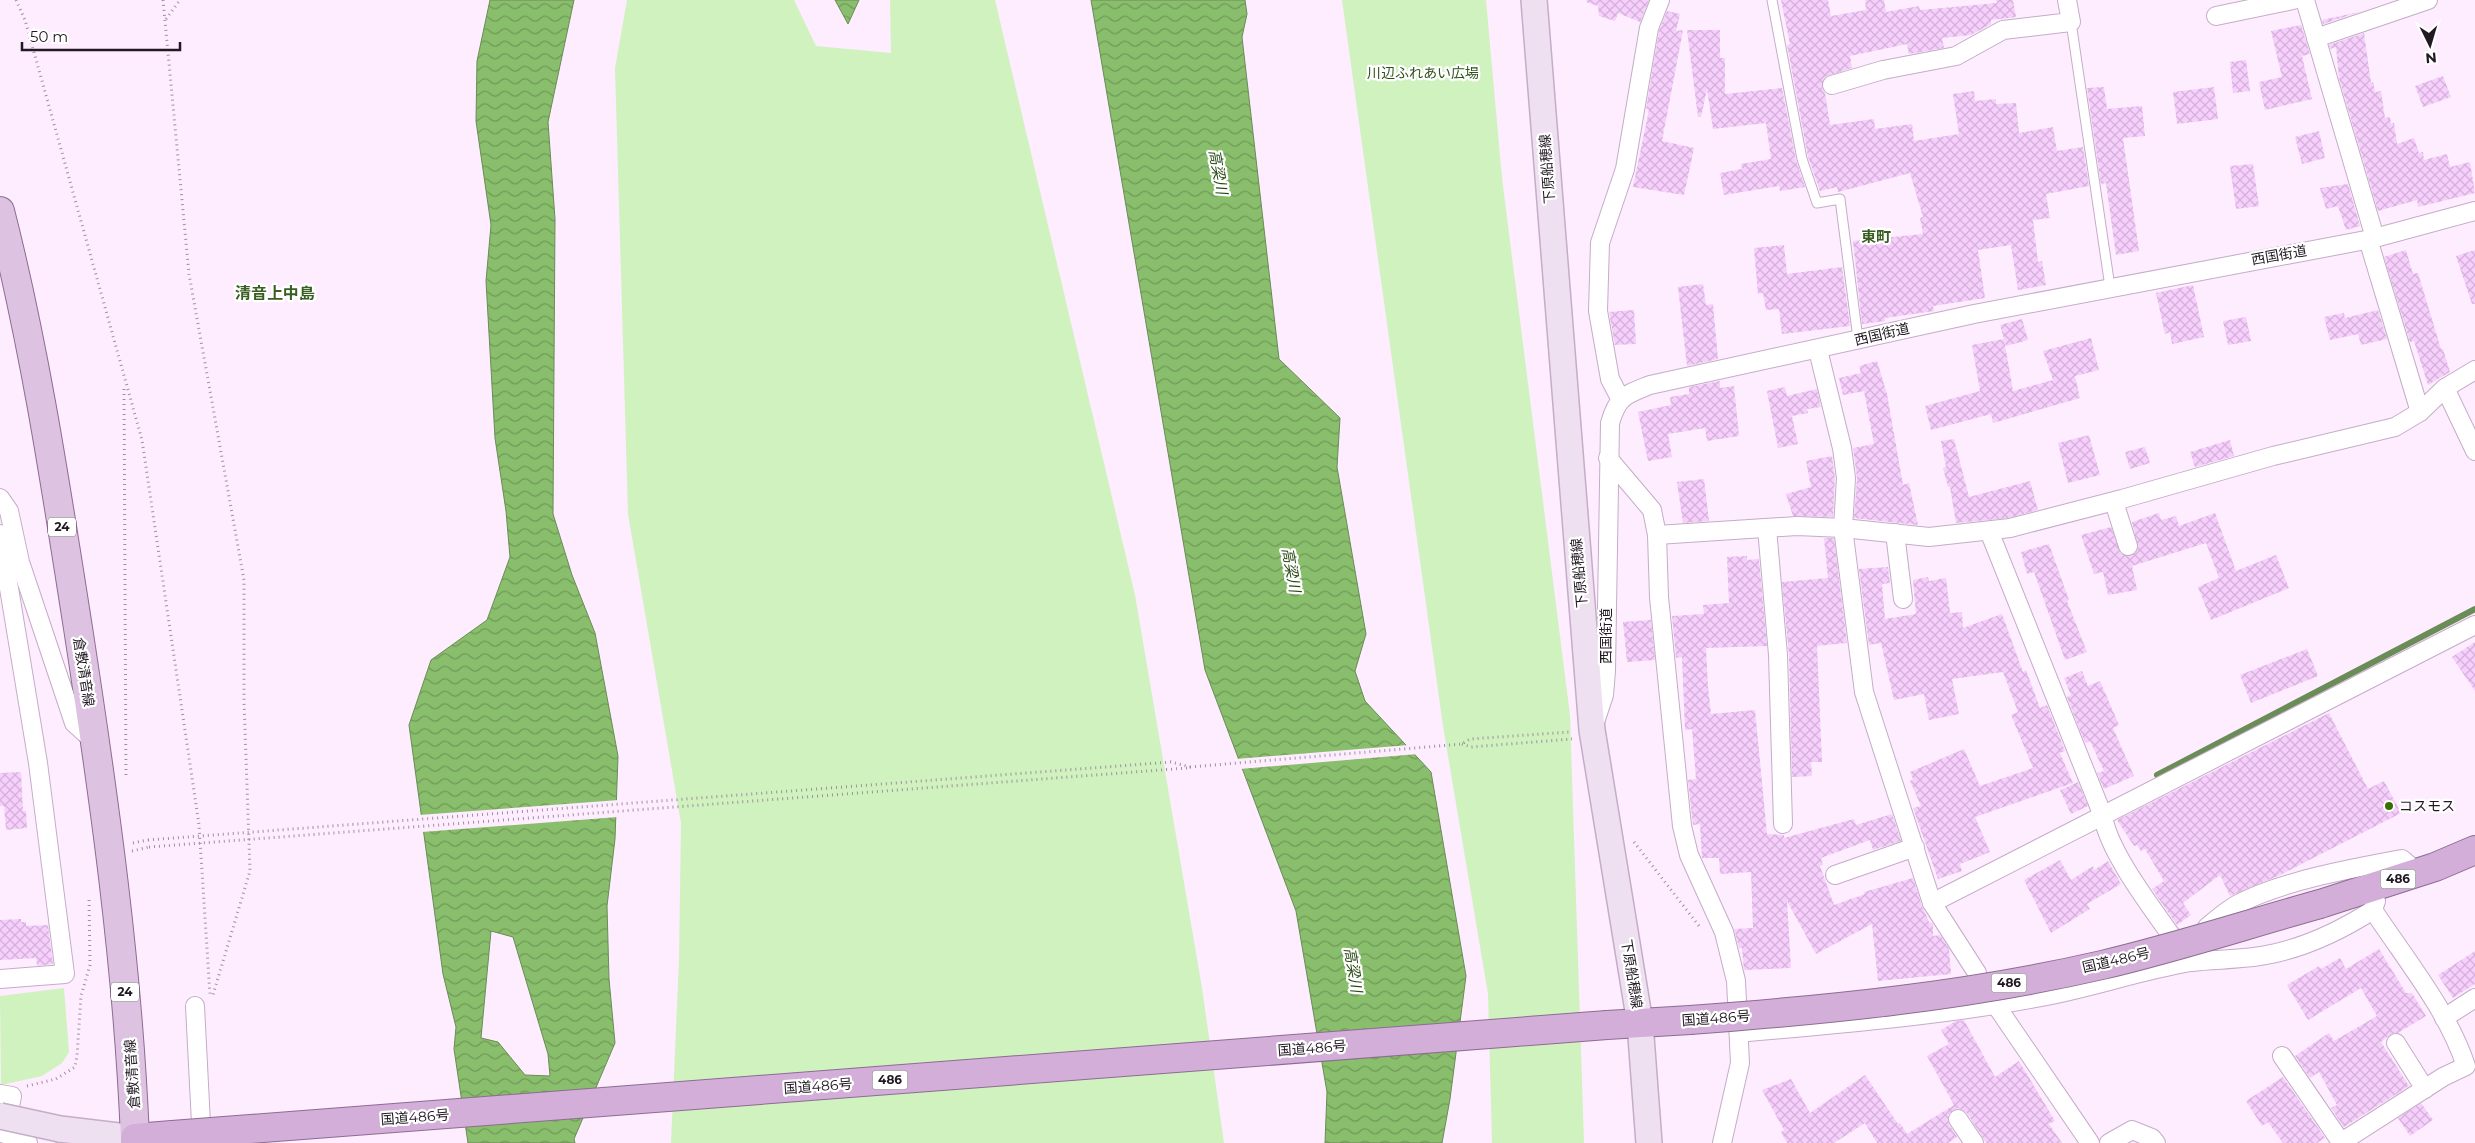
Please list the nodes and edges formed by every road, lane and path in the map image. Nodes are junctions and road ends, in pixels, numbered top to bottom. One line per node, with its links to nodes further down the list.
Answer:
1 (16, 0): 23 (path)
2 (163, 0): 12 (path)
3 (180, 0): 12 (path)
4 (1534, 0): 40 (main road, 下原船穂線)
5 (1660, 0): 25 (street)
6 (1772, 0): 20 (lane)
7 (2067, 0): 13 (street)
8 (2293, 0): 11 (street)
9 (2305, 0): 14 (street)
10 (2428, 0): 14 (street)
11 (2216, 16)
12 (165, 19): 23 (path)
13 (2071, 22): 15 (street); 19 (lane)
14 (2316, 38): 18 (street)
15 (1832, 85)
16 (0, 211): 41 (main road, 倉敷清音線 / 24)
17 (2475, 211): 18 (street, 西国街道)
18 (2371, 238): 19 (street, 西国街道); 26 (street)
19 (2110, 287): 20 (street, 西国街道)
20 (1858, 339): 21 (street, 西国街道)
21 (1818, 350): 25 (street, 西国街道); 32 (street)
22 (2475, 370): 24 (street)
23 (124, 384): 44 (path)
24 (2445, 388): 26 (street); 27 (street)
25 (1621, 400): 28 (street, 西国街道)
26 (2420, 412): 30 (street)
27 (2475, 452)
28 (1608, 458): 36 (street); 40 (street, 西国街道)
29 (0, 498): 41 (street)
30 (2114, 502): 33 (street); 37 (street)
31 (1767, 528): 32 (street); 36 (street); 46 (street)
32 (1844, 528): 34 (street); 49 (street)
33 (1988, 531): 34 (street); 45 (street)
34 (1895, 533): 38 (street)
35 (0, 534): 59 (street)
36 (1658, 534): 65 (street)
37 (2128, 546)
38 (1903, 599)
39 (2475, 625): 45 (street)
40 (1579, 733): 42 (path); 42 (path); 64 (main road, 下原船穂線)
41 (95, 742): 73 (main road, 倉敷清音線 / 24)
42 (1462, 744): 43 (path)
43 (1190, 767): 48 (path, bridge); 51 (path, bridge)
44 (126, 779)
45 (2103, 816): 55 (street); 57 (street)
46 (1782, 824)
47 (1628, 834): 56 (path)
48 (125, 845)
49 (1915, 847): 53 (street); 55 (street)
50 (2475, 850): 52 (highway, 国道486号 / 486)
51 (126, 852)
52 (2418, 873): 54 (highway, 国道486号 / 486); 57 (street)
53 (1835, 875)
54 (2377, 898): 57 (street); 63 (street); 64 (highway, 国道486号 / 486, bridge)
55 (1932, 903): 58 (street)
56 (1700, 928)
57 (2196, 962): 61 (street)
58 (1978, 973)
59 (0, 979)
60 (2475, 998): 63 (street)
61 (1994, 1002): 65 (street); 79 (street)
62 (195, 1006): 75 (street)
63 (2444, 1018): 68 (street)
64 (1640, 1023): 73 (highway, 国道486号 / 486, bridge); 76 (main road, 下原船穂線)
65 (1739, 1033): 77 (street)
66 (2396, 1043): 69 (street)
67 (2282, 1056): 82 (street)
68 (2471, 1063): 69 (street)
69 (2425, 1089): 82 (street)
70 (0, 1094): 72 (street)
71 (1958, 1119): 78 (street)
72 (2, 1127): 73 (main road, bridge); 74 (street)
73 (135, 1140)
74 (28, 1143)
75 (202, 1143)
76 (1649, 1143)
77 (1722, 1143)
78 (1974, 1143)
79 (2090, 1143)
80 (2109, 1143): 81 (street)
81 (2156, 1143)
82 (2340, 1143)

